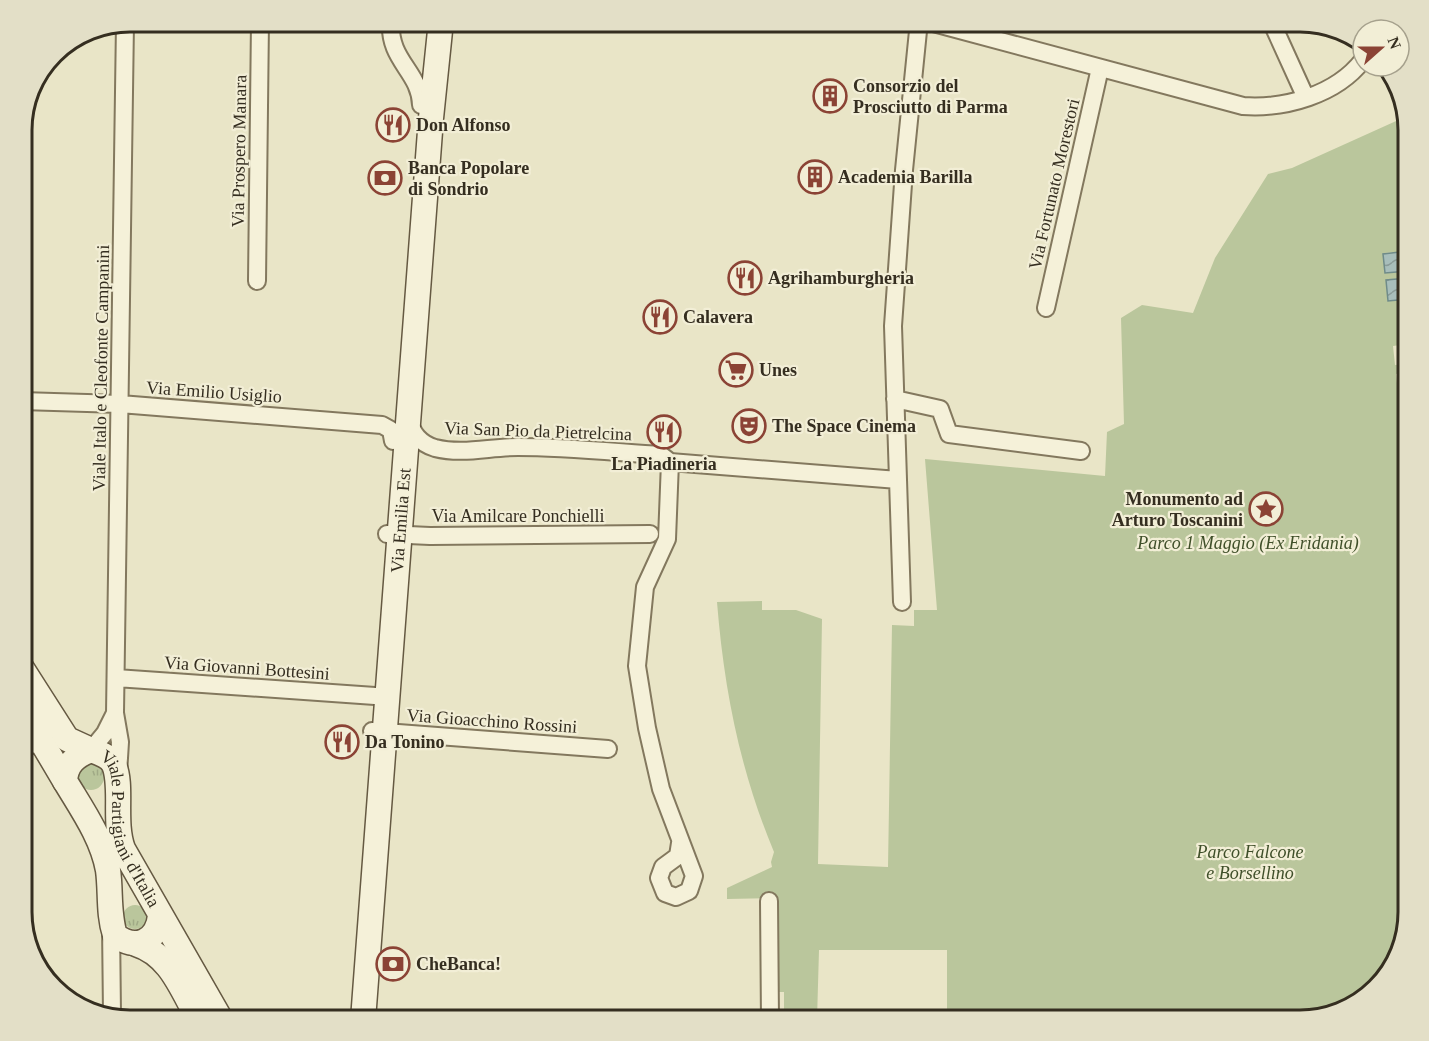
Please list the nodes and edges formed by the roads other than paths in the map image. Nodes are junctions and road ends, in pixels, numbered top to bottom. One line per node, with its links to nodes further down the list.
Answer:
1 (125, 32): 17 (street, Viale Italo e Cleofonte Campanini)
2 (260, 32): 13 (street, Via Prospero Manara)
3 (392, 32): 12 (street)
4 (435, 32): 12 (main road, Via Emilia Est)
5 (436, 32): 18 (main road, Via Emilia Est)
6 (919, 32): 15 (street)
7 (967, 32): 9 (street)
8 (1276, 32): 11 (street)
9 (1100, 68): 11 (street); 14 (street, Via Fortunato Morestori)
10 (1351, 73): 11 (street)
11 (1306, 98)
12 (421, 105): 19 (main road, Via Emilia Est)
13 (257, 281)
14 (1046, 308)
15 (896, 399): 20 (street); 22 (street)
16 (32, 401): 17 (street, Via Emilio Usiglio)
17 (120, 404): 19 (street, Via Emilio Usiglio); 26 (street, Viale Italo e Cleofonte Campanini)
18 (409, 414): 21 (street, Via San Pio da Pietrelcina); 23 (main road, Via Emilia Est)
19 (393, 441): 23 (main road, Via Emilia Est)
20 (1081, 452)
21 (670, 462): 22 (street, Via San Pio da Pietrelcina); 36 (street)
22 (898, 480): 25 (street)
23 (393, 534): 24 (street, Via Amilcare Ponchielli); 28 (main road, Via Emilia Est); 30 (main road, Via Emilia Est)
24 (650, 534)
25 (902, 602)
26 (116, 678): 28 (street, Via Giovanni Bottesini); 29 (street, Viale Italo e Cleofonte Campanini)
27 (32, 684): 33 (main road, Viale Partigiani d'Italia)
28 (375, 696): 30 (main road, Via Emilia Est)
29 (115, 713): 33 (street, Viale Italo e Cleofonte Campanini); 35 (street, Viale Italo e Cleofonte Campanini)
30 (378, 732): 32 (street, Via Gioacchino Rossini); 45 (main road, Via Emilia Est); 46 (main road, Via Emilia Est)
31 (32, 747): 34 (main road, Viale Partigiani d'Italia)
32 (608, 749)
33 (91, 750): 34 (main road, Viale Partigiani d'Italia); 35 (main road, Viale Partigiani d'Italia)
34 (65, 781): 39 (main road, Viale Partigiani d'Italia)
35 (118, 784): 38 (main road, Viale Partigiani d'Italia)
36 (680, 843)
37 (769, 901): 47 (street)
38 (160, 916): 40 (main road, Viale Partigiani d'Italia); 44 (main road, Viale Partigiani d'Italia)
39 (111, 923): 40 (main road); 41 (street)
40 (134, 944): 41 (street); 43 (main road)
41 (113, 969): 42 (street)
42 (112, 1008)
43 (193, 1010)
44 (215, 1010)
45 (351, 1010)
46 (364, 1010)
47 (770, 1010)

